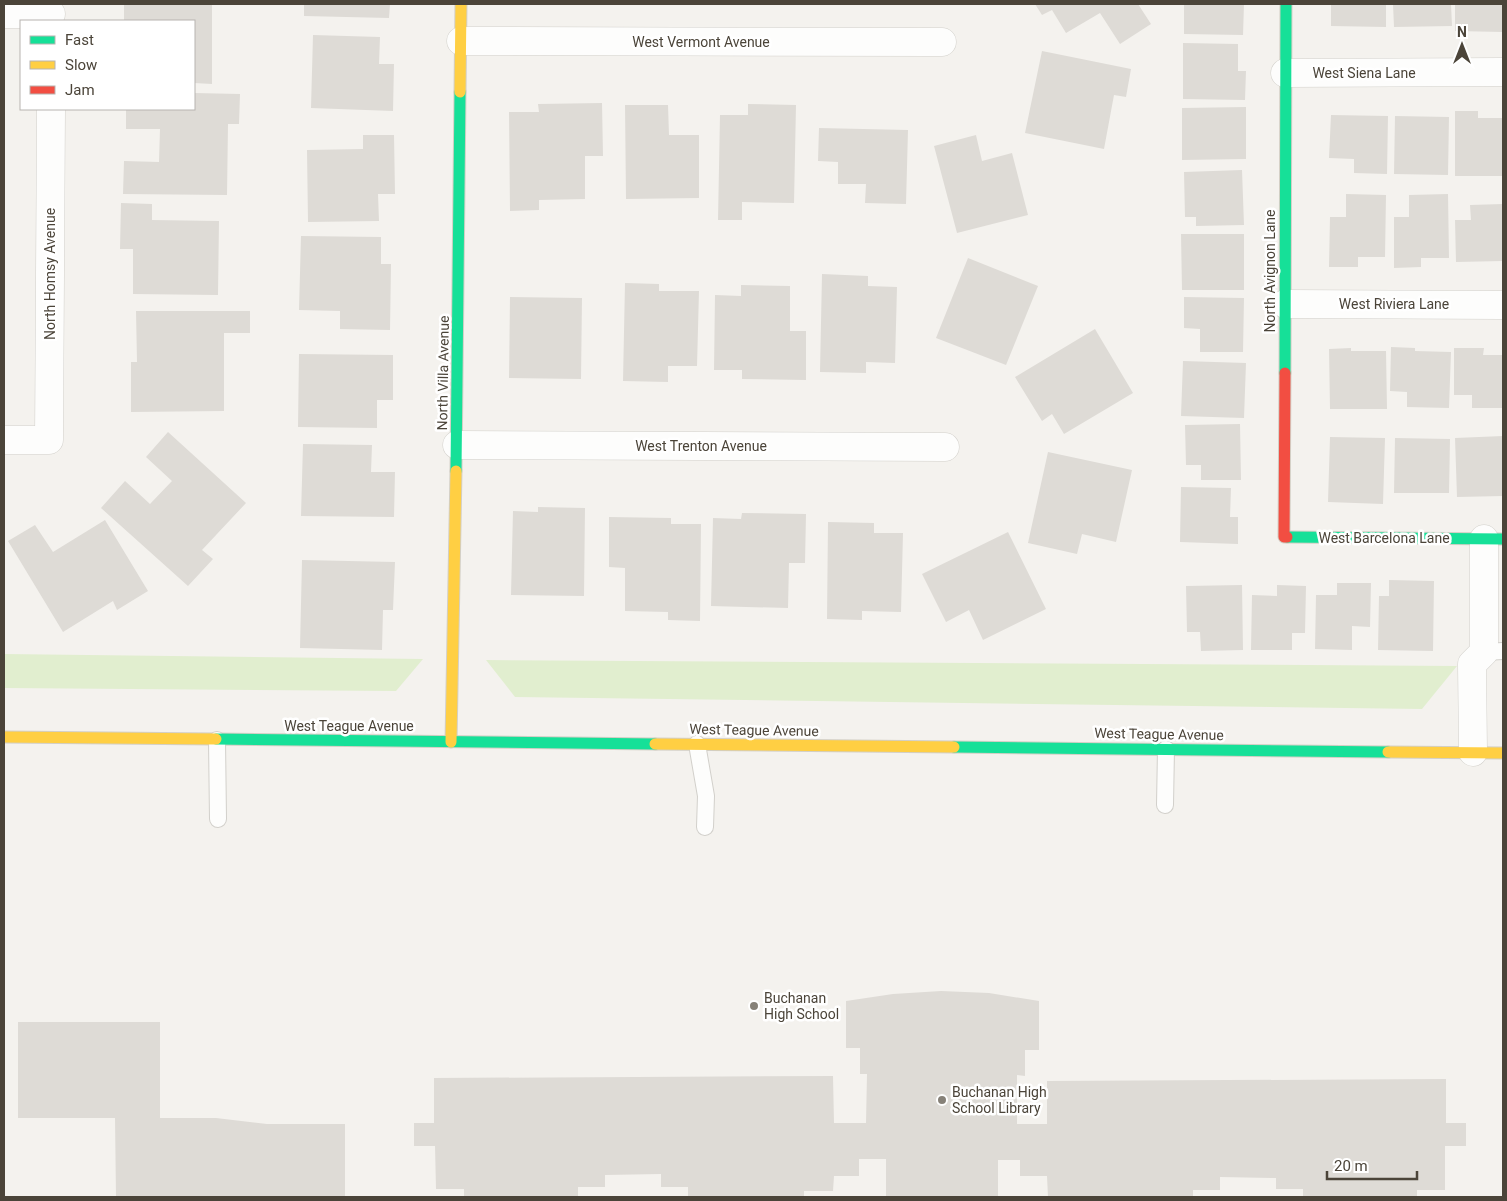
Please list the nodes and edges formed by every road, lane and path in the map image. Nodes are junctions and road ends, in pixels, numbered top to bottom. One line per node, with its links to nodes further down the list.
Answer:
1 (461, 4): 5 (street, North Villa Avenue)
2 (1286, 4): 8 (street, North Avignon Lane)
3 (51, 13): 4 (street)
4 (4, 14)
5 (461, 41): 6 (street, West Vermont Avenue); 13 (street, North Villa Avenue)
6 (942, 42)
7 (1503, 72): 8 (street, West Siena Lane)
8 (1286, 73): 10 (street, North Avignon Lane)
9 (50, 110): 12 (street, North Homsy Avenue)
10 (1285, 304): 11 (street, West Riviera Lane); 15 (street, North Avignon Lane)
11 (1503, 305)
12 (4, 440)
13 (457, 445): 14 (street, West Trenton Avenue); 20 (street, North Villa Avenue)
14 (944, 447)
15 (1284, 537): 16 (street, West Barcelona Lane)
16 (1493, 539): 17 (street, West Barcelona Lane)
17 (1493, 651): 23 (street, West Barcelona Lane)
18 (4, 738): 19 (street, West Teague Avenue)
19 (217, 740): 20 (street, West Teague Avenue); 26 (lane)
20 (451, 742): 21 (street, West Teague Avenue)
21 (697, 744): 22 (street, West Teague Avenue); 27 (lane)
22 (1166, 749): 23 (street, West Teague Avenue); 25 (lane)
23 (1473, 752): 24 (street, West Teague Avenue)
24 (1503, 753)
25 (1165, 805)
26 (218, 819)
27 (706, 827)

